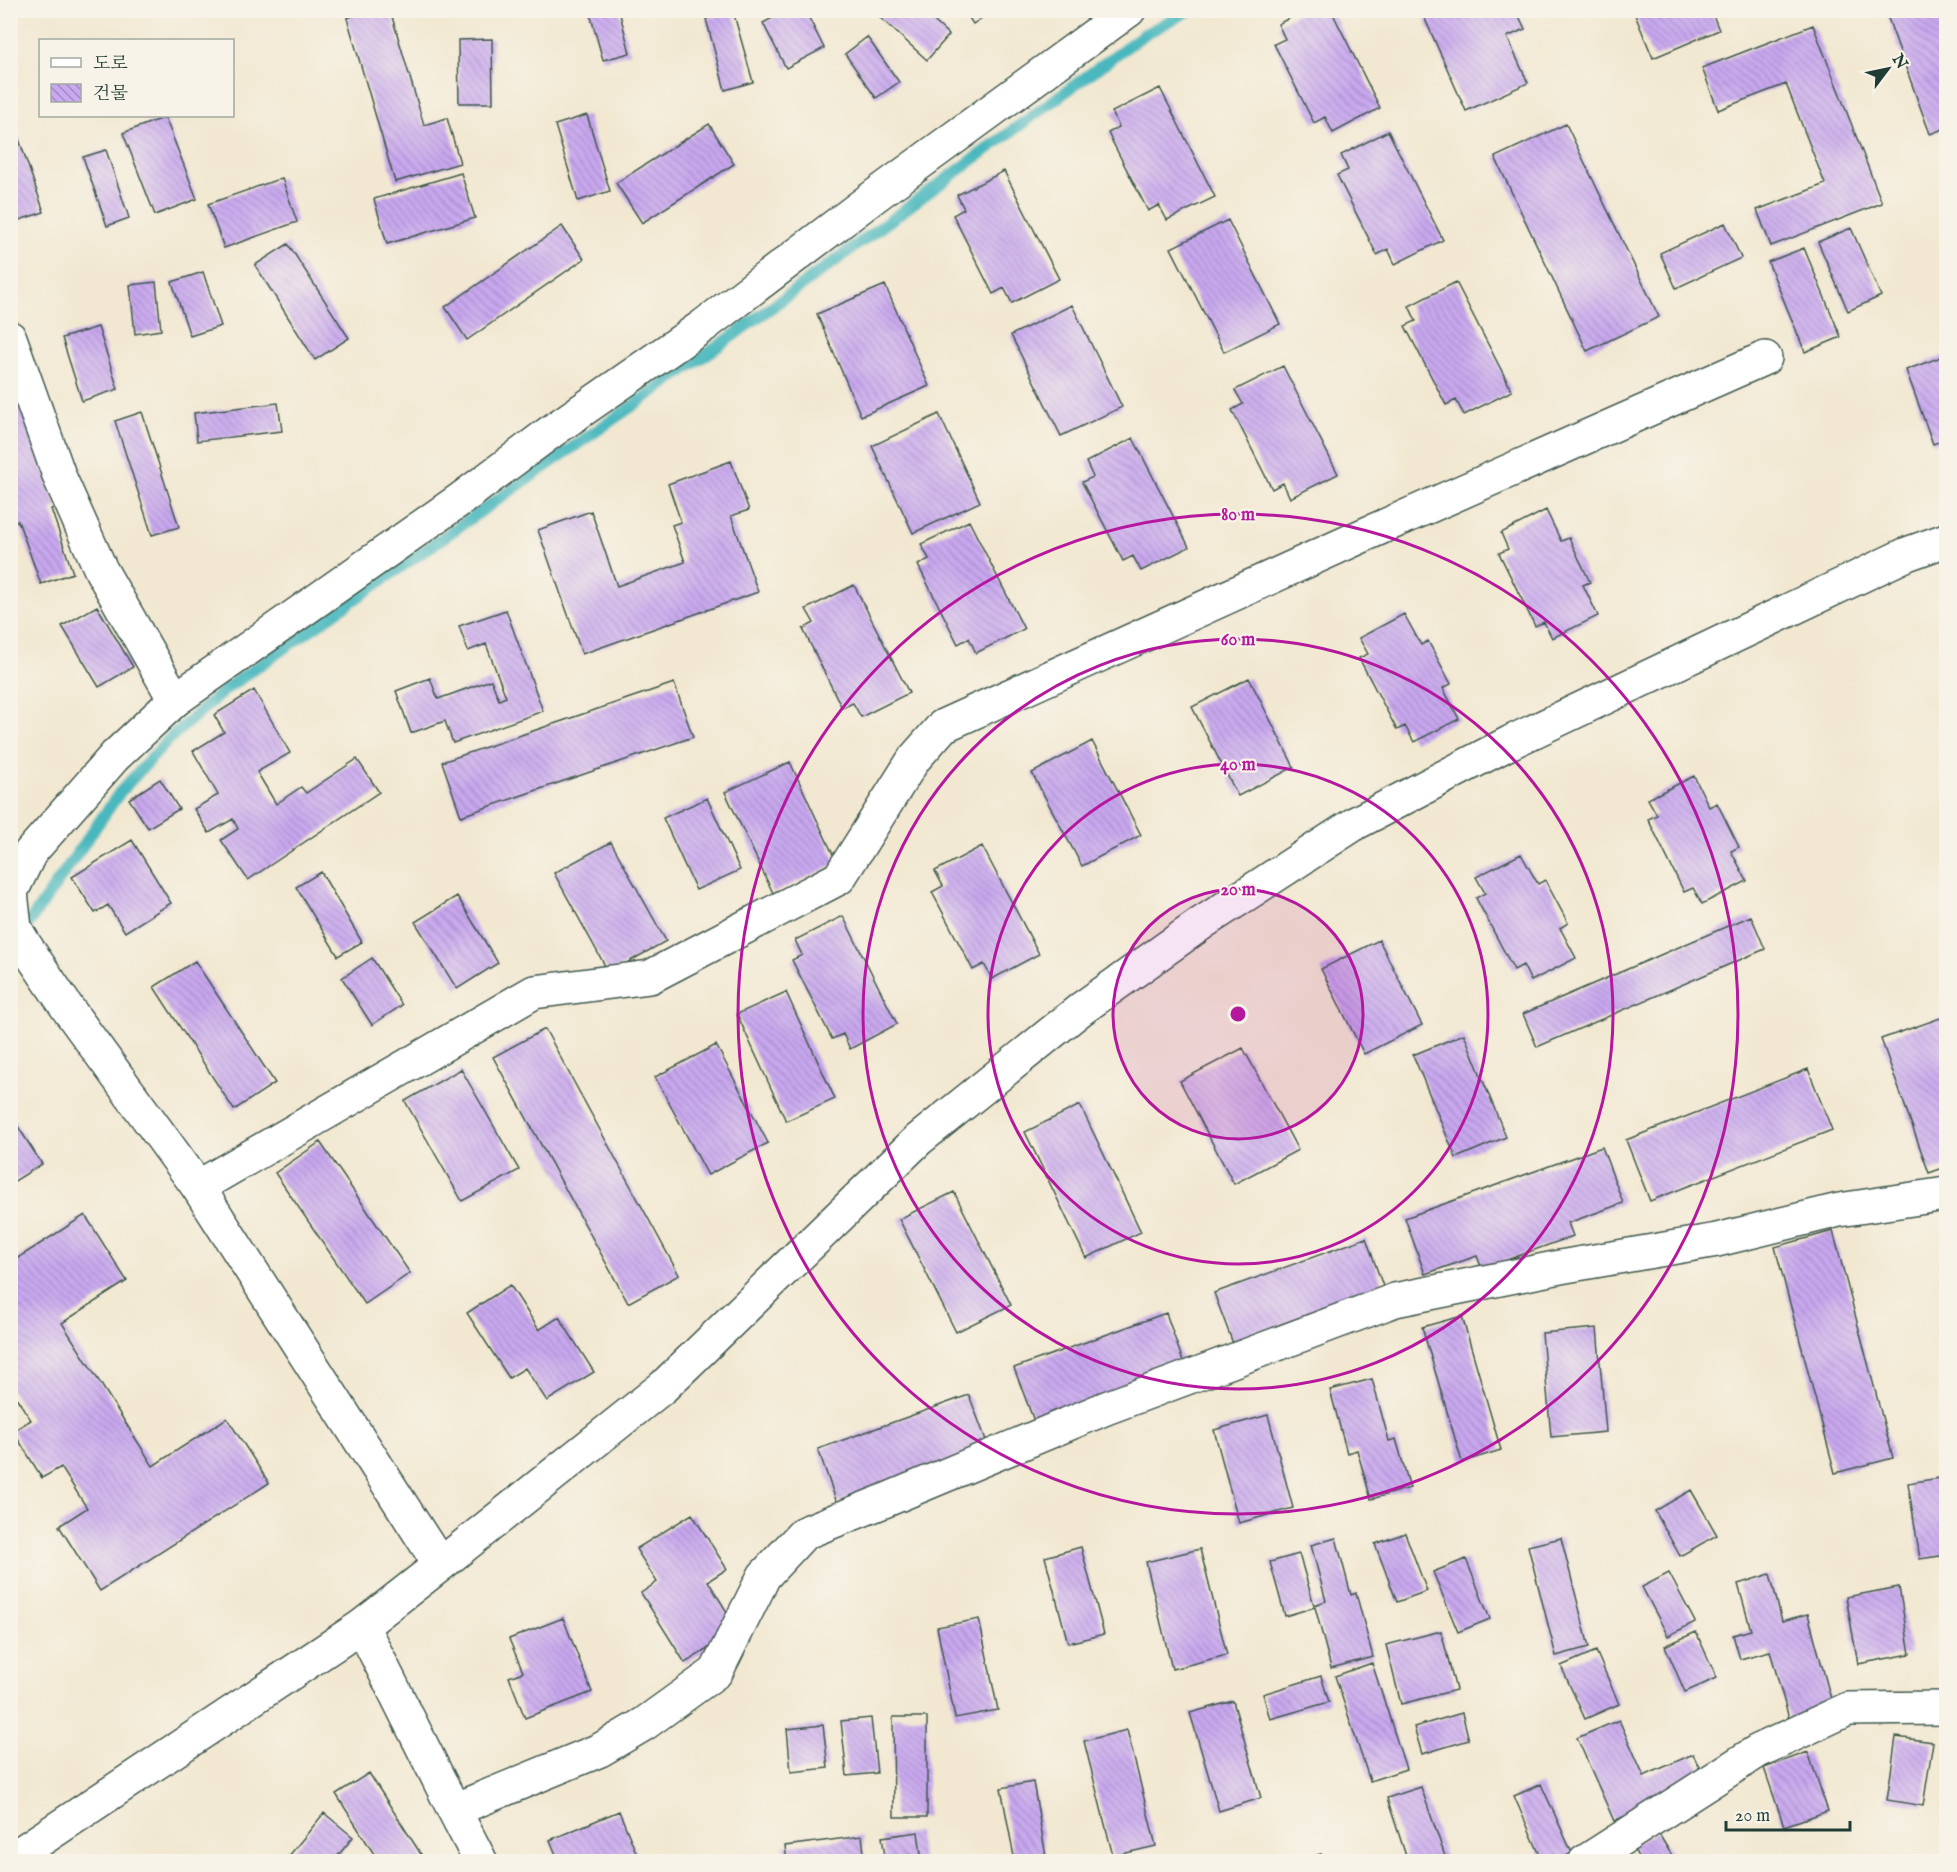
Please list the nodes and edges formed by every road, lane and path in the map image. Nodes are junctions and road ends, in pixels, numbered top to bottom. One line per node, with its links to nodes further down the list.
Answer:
1 (1129, 10): 5 (street)
2 (10, 338): 5 (street)
3 (1765, 358): 7 (street)
4 (1947, 540): 9 (street)
5 (175, 700): 6 (street)
6 (11, 892): 7 (street)
7 (198, 1187): 9 (street)
8 (1947, 1194): 12 (street)
9 (440, 1565): 10 (street)
10 (362, 1626): 12 (street); 13 (street)
11 (1947, 1708): 15 (street)
12 (454, 1810): 14 (street)
13 (10, 1860)
14 (481, 1862)
15 (1585, 1862)

